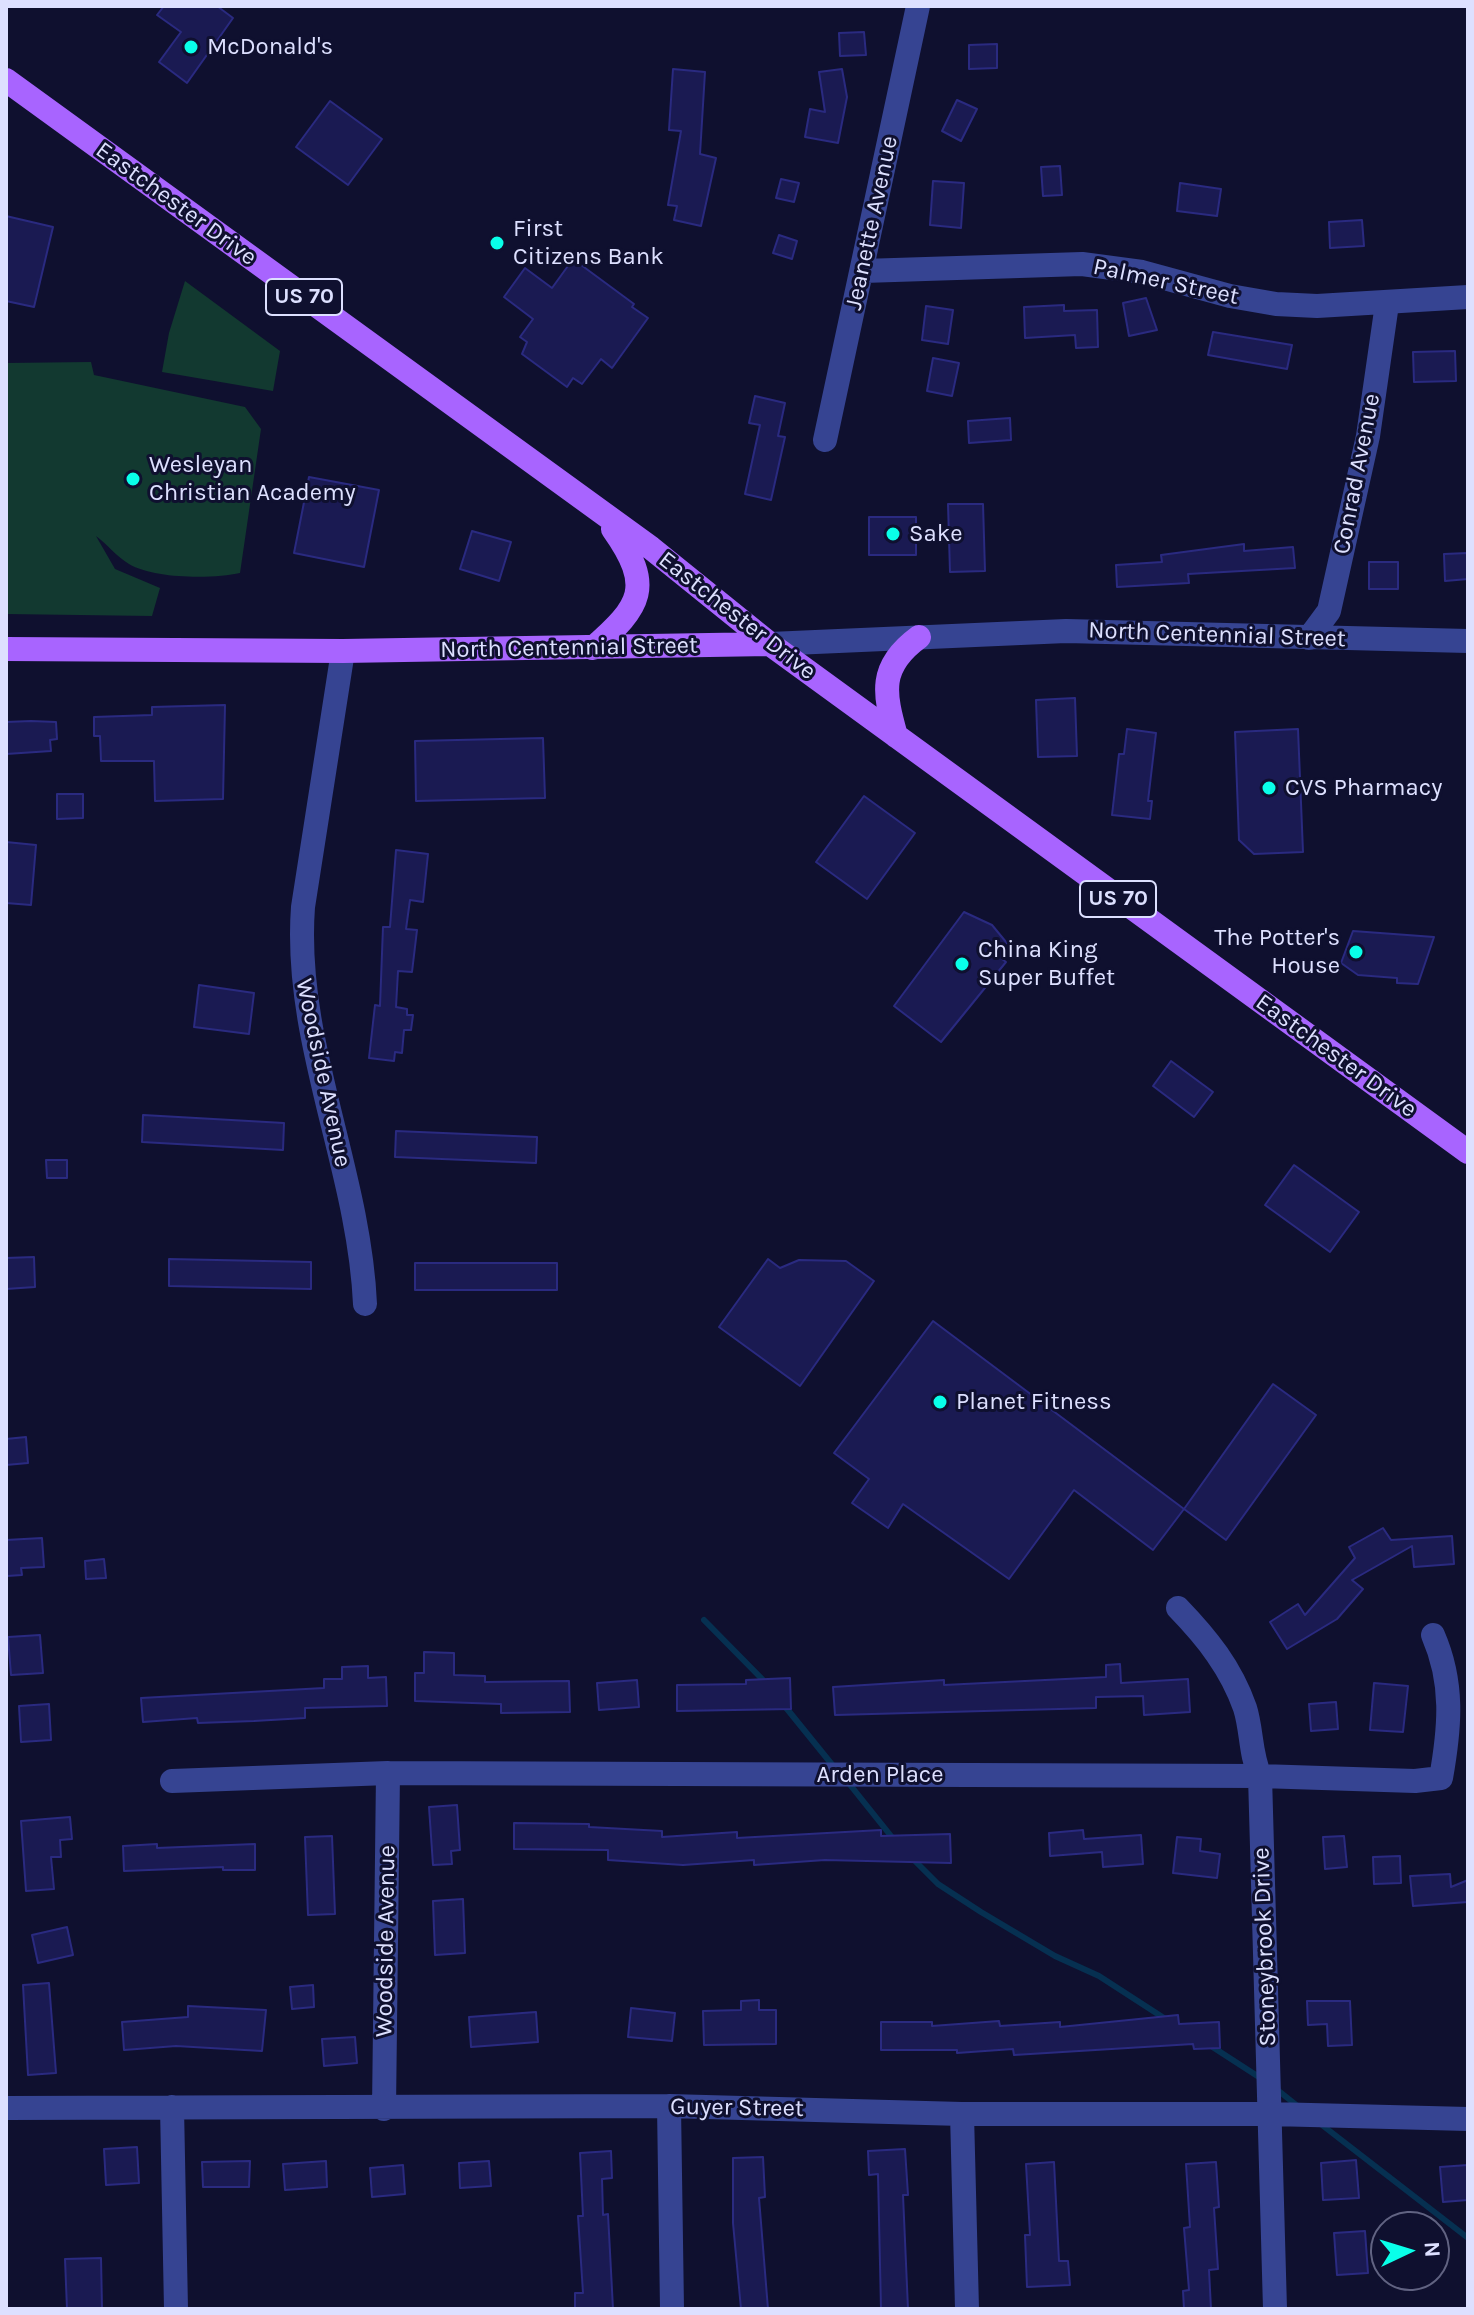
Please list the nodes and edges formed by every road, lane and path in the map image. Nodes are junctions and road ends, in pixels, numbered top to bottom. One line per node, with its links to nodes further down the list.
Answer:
1 (918, 6): 3 (street, Jeanette Avenue)
2 (6, 80): 7 (main road, Eastchester Drive / US 70)
3 (863, 271): 5 (street, Palmer Street); 6 (street, Jeanette Avenue)
4 (1468, 297): 5 (street, Palmer Street)
5 (1387, 304): 9 (street, Conrad Avenue)
6 (825, 440)
7 (603, 514): 11 (main road, Eastchester Drive / US 70); 12 (main road)
8 (919, 637): 9 (street, North Centennial Street); 11 (street, North Centennial Street); 15 (main road)
9 (1309, 638): 10 (street, North Centennial Street)
10 (1468, 641)
11 (770, 644): 12 (main road, North Centennial Street); 15 (main road, Eastchester Drive / US 70)
12 (593, 648): 14 (main road, North Centennial Street)
13 (6, 649): 14 (main road, North Centennial Street)
14 (343, 651): 17 (street, Woodside Avenue)
15 (896, 736): 16 (main road, Eastchester Drive / US 70)
16 (1468, 1152)
17 (365, 1304)
18 (1178, 1608): 21 (street, Stoneybrook Drive)
19 (1433, 1635): 21 (street, Arden Place)
20 (388, 1773): 21 (street, Arden Place); 22 (street, Arden Place); 26 (street, Woodside Avenue)
21 (1260, 1776): 28 (street, Stoneybrook Drive)
22 (172, 1781)
23 (669, 2106): 26 (street, Guyer Street); 27 (street, Guyer Street); 31 (street)
24 (172, 2107): 25 (street, Guyer Street); 26 (street, Guyer Street); 30 (street)
25 (6, 2108)
26 (384, 2109)
27 (962, 2114): 28 (street, Guyer Street); 32 (street)
28 (1271, 2114): 29 (street, Guyer Street); 33 (street, Stoneybrook Drive)
29 (1468, 2119)
30 (176, 2309)
31 (672, 2309)
32 (967, 2309)
33 (1275, 2309)

